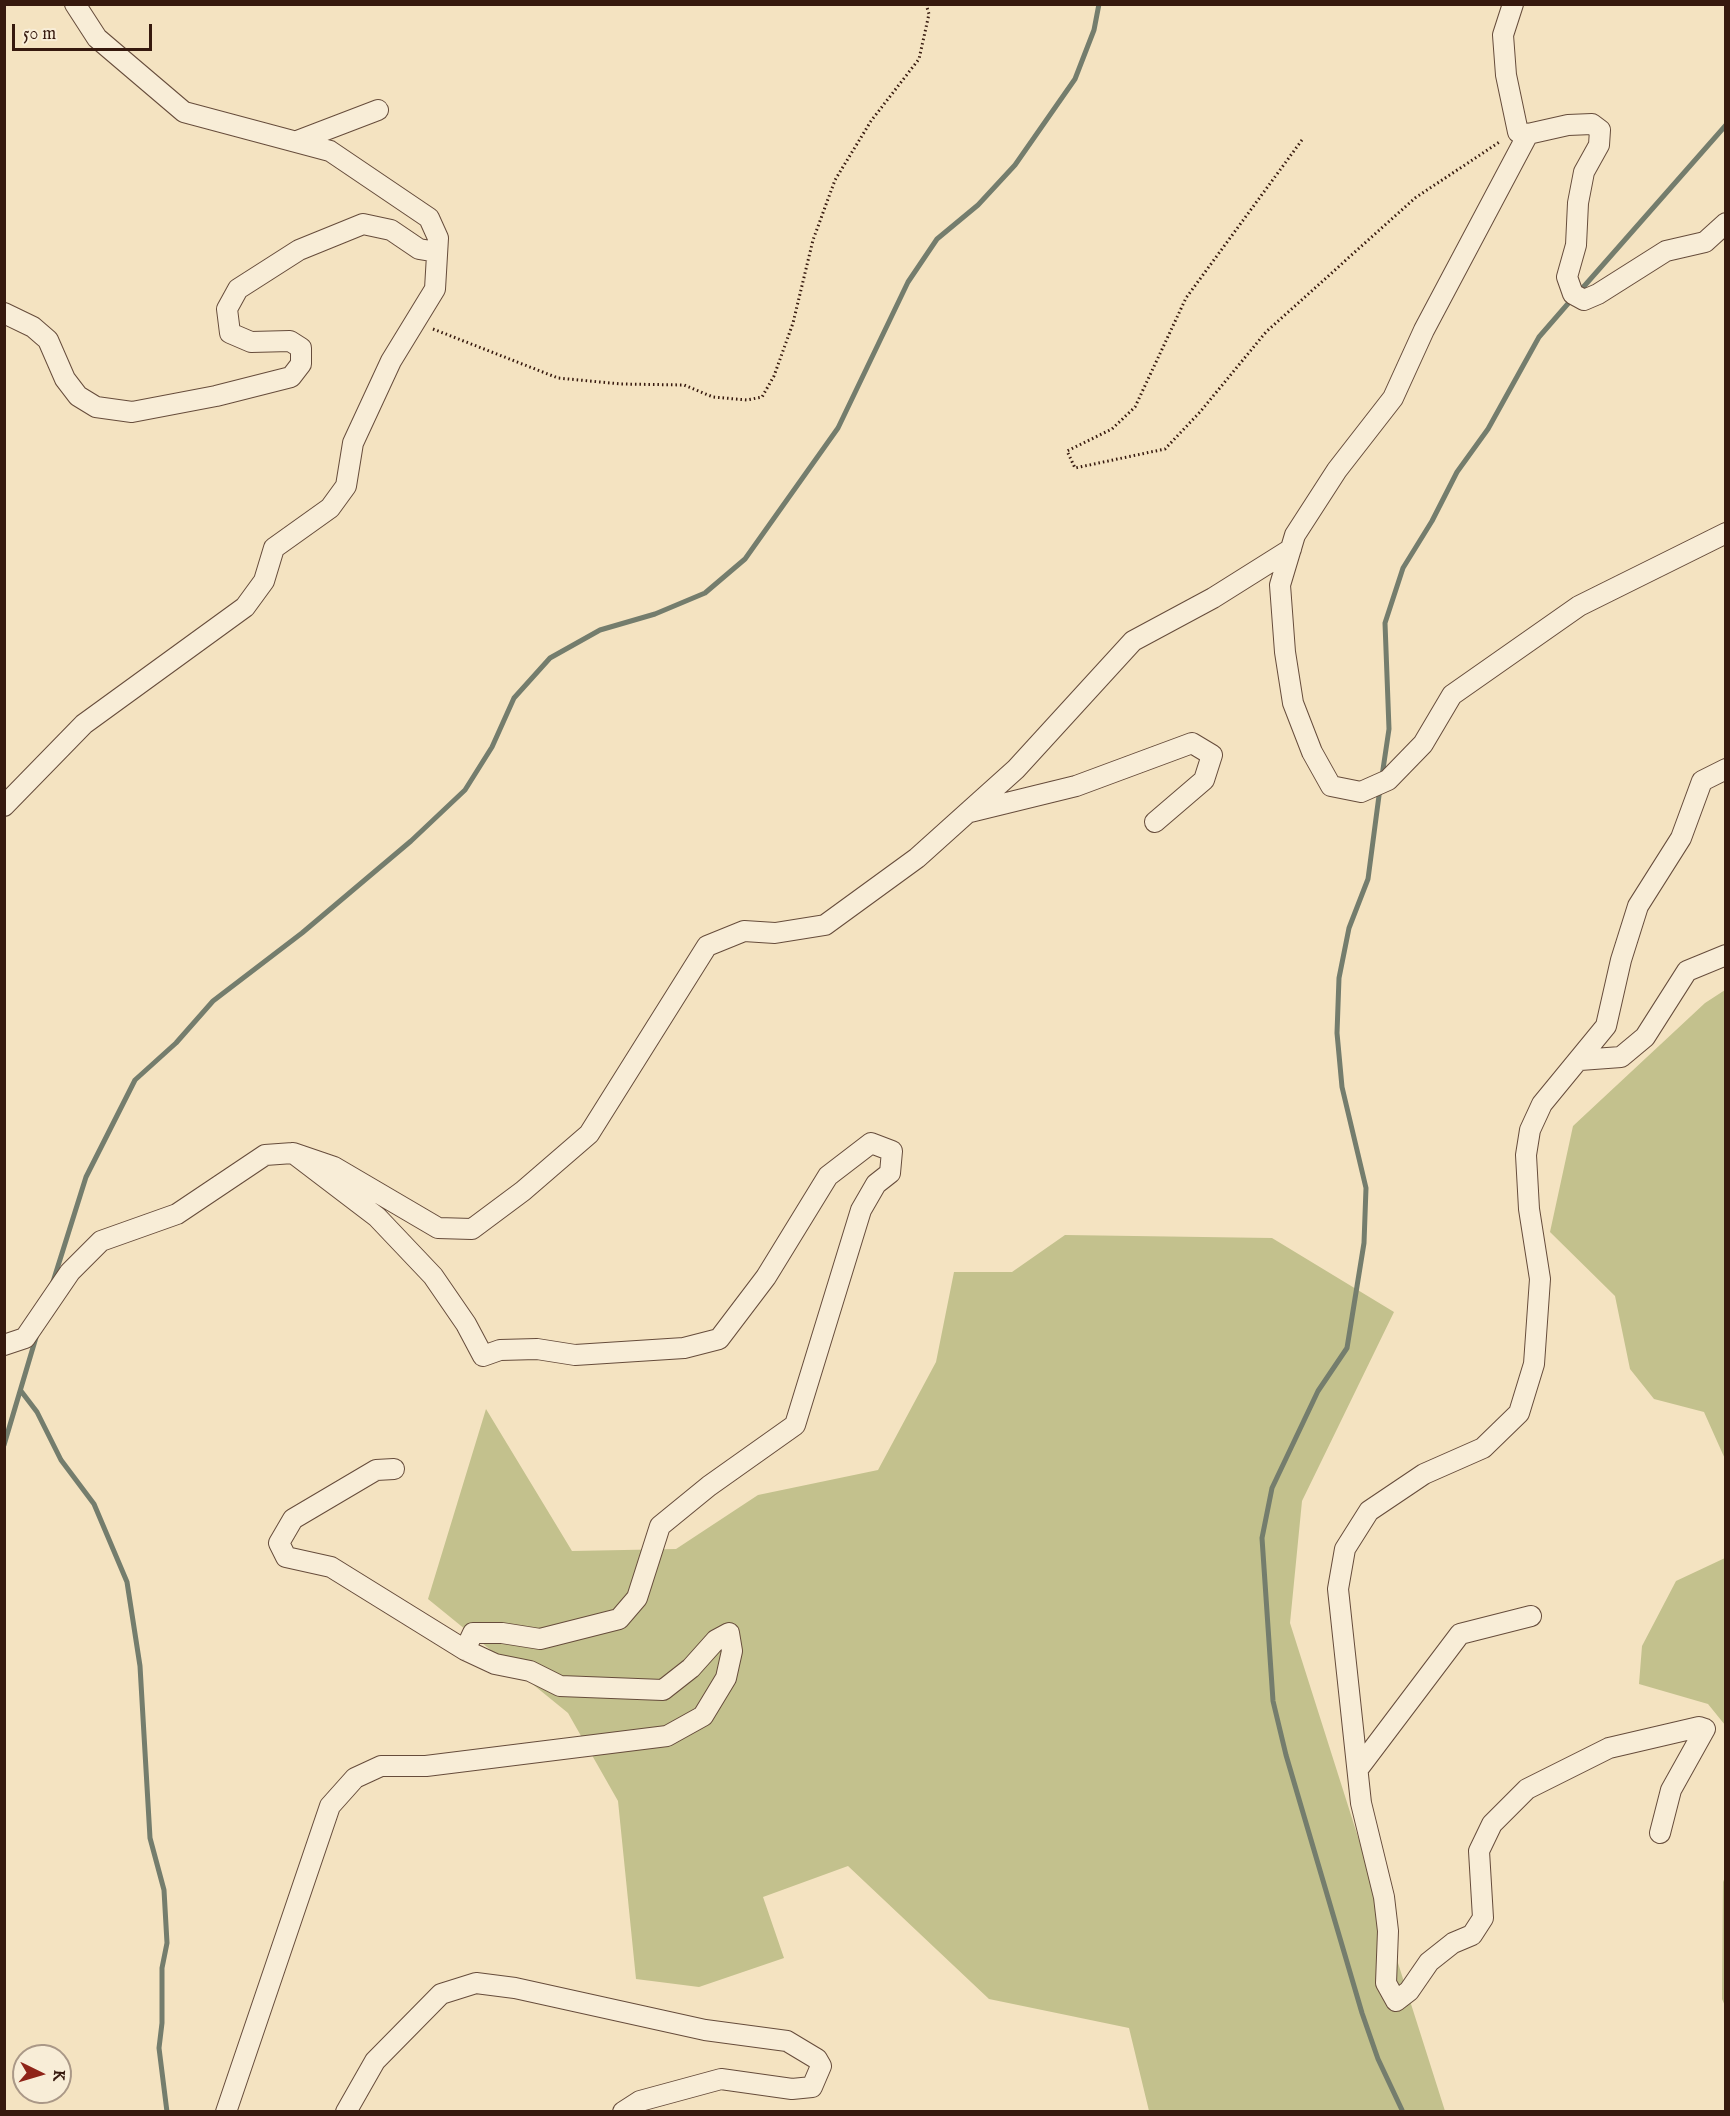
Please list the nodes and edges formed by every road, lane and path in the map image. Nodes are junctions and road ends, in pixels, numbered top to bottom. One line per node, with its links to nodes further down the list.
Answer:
1 (75, 4): 7 (street)
2 (926, 4): 11 (path)
3 (1513, 4): 5 (street)
4 (378, 110): 7 (street)
5 (1523, 133): 6 (path); 8 (street); 13 (street)
6 (1302, 140)
7 (297, 141): 9 (street)
8 (1725, 223)
9 (437, 252): 10 (street); 11 (street)
10 (4, 313)
11 (415, 321): 15 (street)
12 (1725, 533): 13 (street)
13 (1291, 549): 16 (street)
14 (1725, 769): 19 (street)
15 (4, 806)
16 (968, 812): 17 (street); 20 (street)
17 (1155, 822)
18 (1725, 955): 19 (street)
19 (1580, 1060): 25 (street)
20 (293, 1153): 21 (street); 24 (street)
21 (4, 1345)
22 (394, 1469): 24 (street)
23 (1531, 1616): 25 (street)
24 (465, 1650): 27 (street)
25 (1358, 1769): 26 (street)
26 (1660, 1833)
27 (226, 2112)
28 (346, 2112): 29 (street)
29 (623, 2112)

